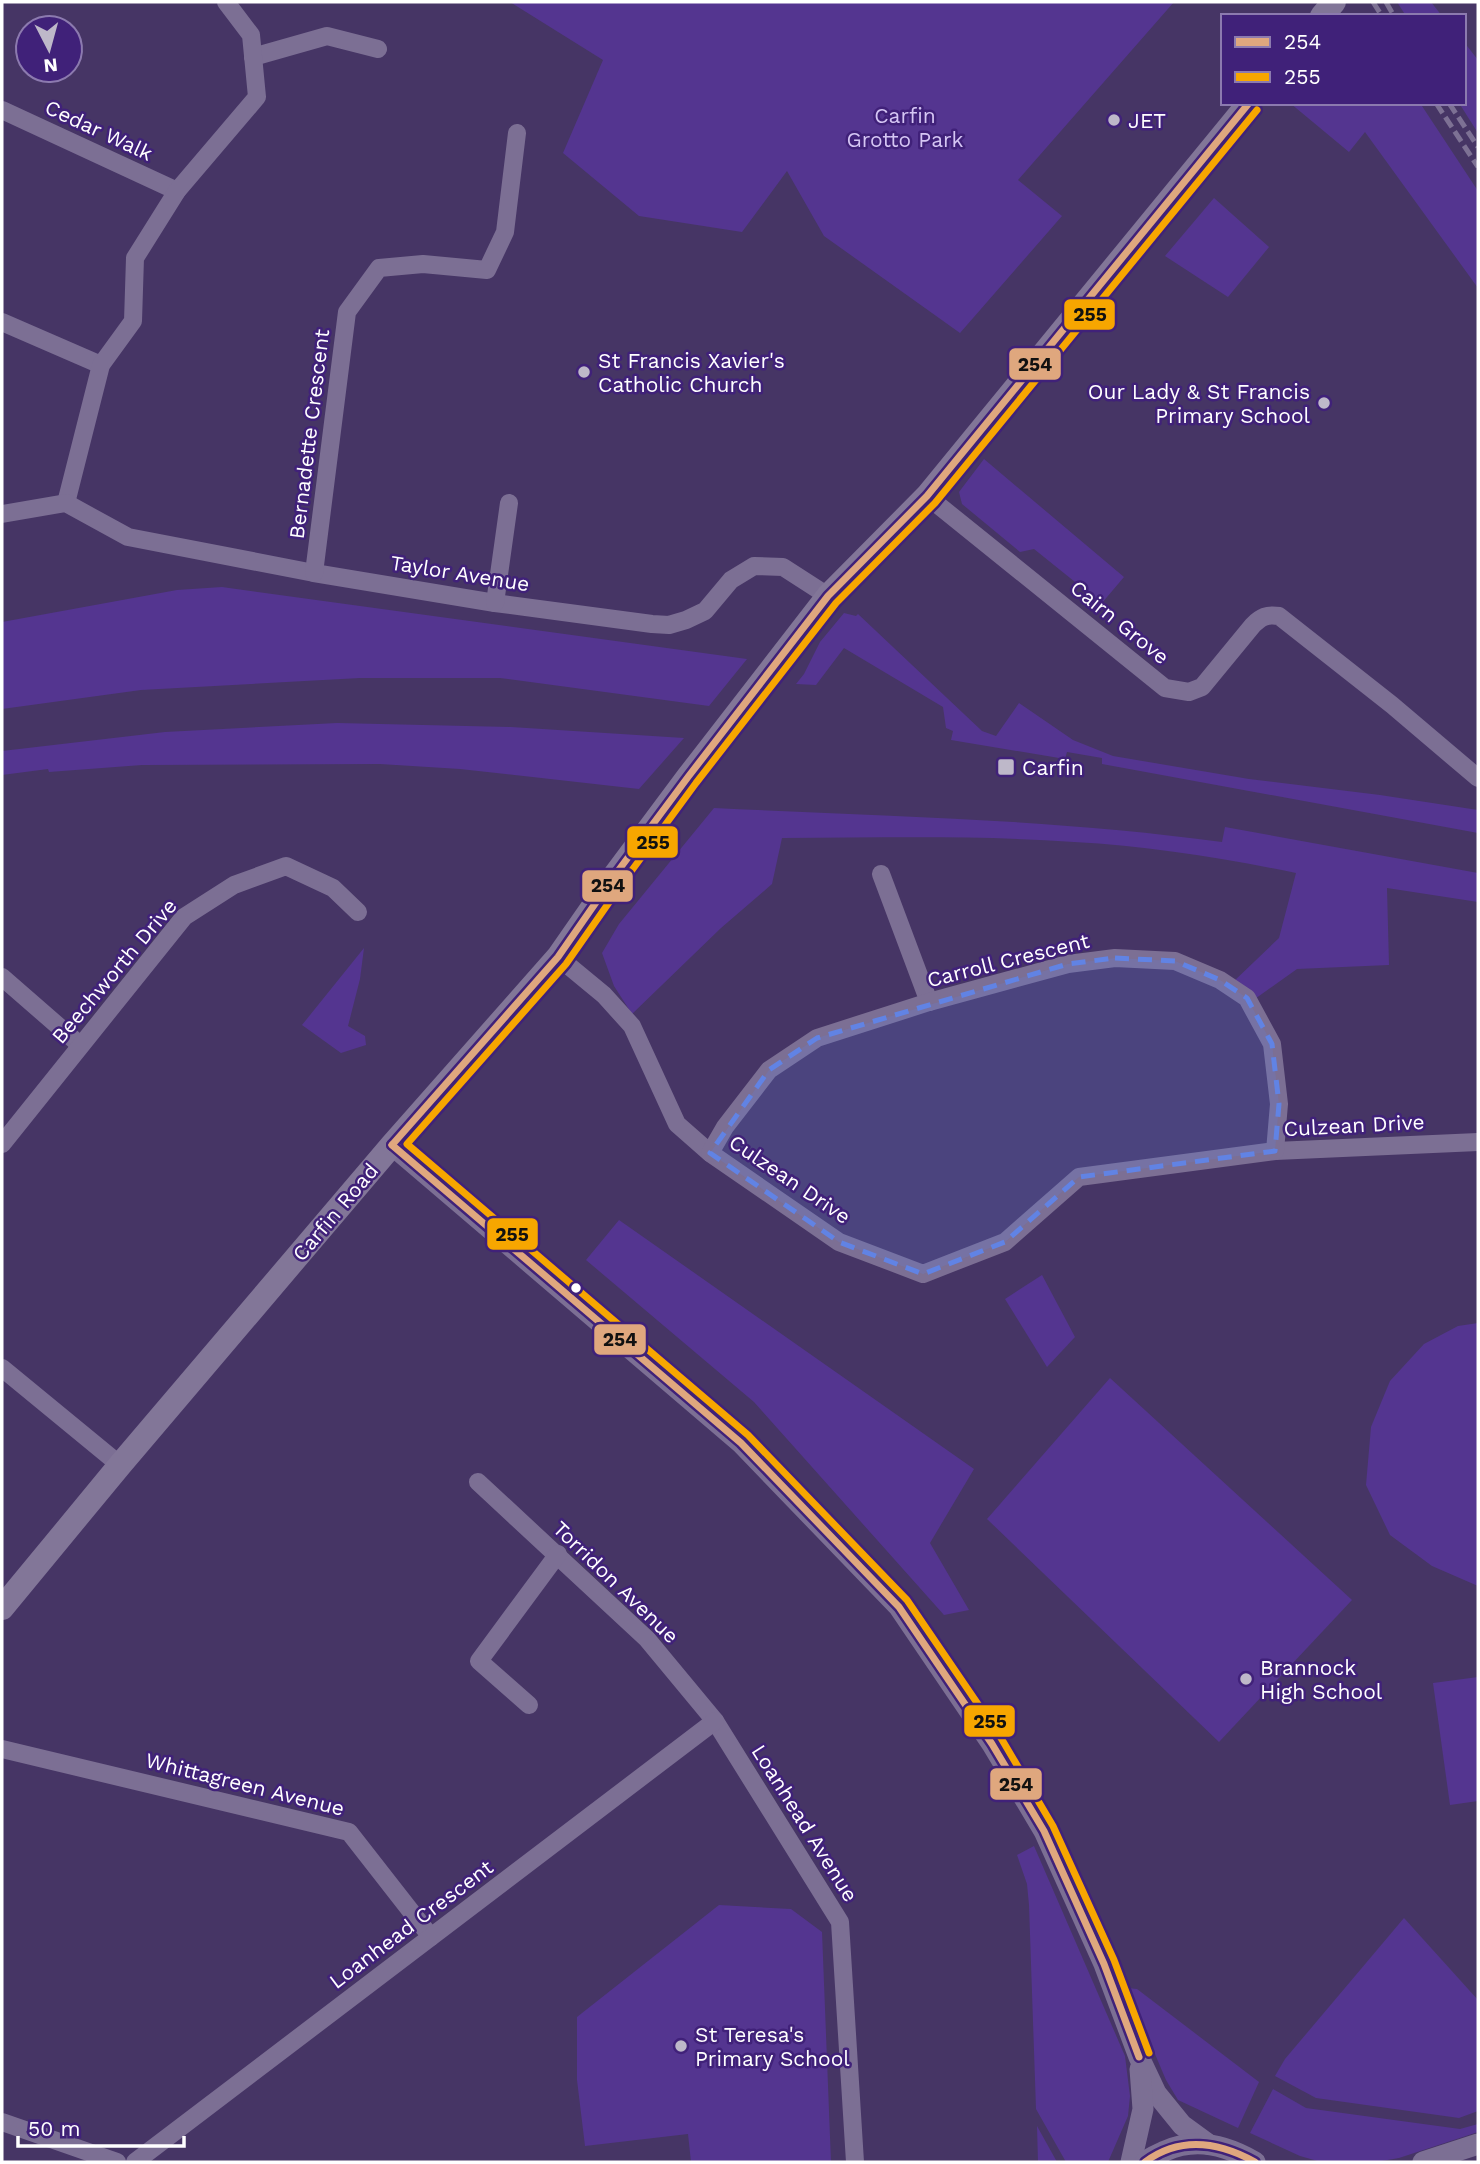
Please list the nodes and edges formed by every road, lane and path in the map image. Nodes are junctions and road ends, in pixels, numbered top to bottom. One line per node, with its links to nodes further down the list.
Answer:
1 (226, 2): 3 (street)
2 (378, 49): 3 (street)
3 (253, 57): 7 (street)
4 (1247, 105): 10 (main road, Carfin Road)
5 (2, 110): 7 (street, Cedar Walk)
6 (517, 133): 14 (street, Bernadette Crescent)
7 (177, 191): 9 (street)
8 (2, 323): 9 (street)
9 (101, 365): 11 (street)
10 (927, 496): 15 (main road, Carfin Road); 17 (street, Cairn Grove)
11 (66, 503): 13 (street); 14 (street, Taylor Avenue)
12 (509, 503): 16 (street)
13 (2, 514)
14 (314, 573): 16 (street, Taylor Avenue)
15 (828, 596): 16 (street, Taylor Avenue); 20 (main road, Carfin Road)
16 (495, 603)
17 (1478, 778)
18 (881, 874): 22 (street)
19 (358, 912): 23 (street, Beechworth Drive)
20 (558, 957): 26 (main road, Carfin Road); 28 (street, Culzean Drive)
21 (2, 977): 23 (street)
22 (929, 1002): 27 (street, Carroll Crescent); 28 (street, Carroll Crescent)
23 (80, 1045): 25 (street, Beechworth Drive)
24 (1478, 1142): 27 (street, Culzean Drive)
25 (2, 1144)
26 (392, 1145): 30 (main road, Carfin Road); 38 (street)
27 (1275, 1152): 28 (street, Culzean Drive)
28 (710, 1153)
29 (2, 1368): 30 (street)
30 (120, 1465): 33 (main road, Carfin Road)
31 (478, 1482): 32 (street, Torridon Avenue)
32 (558, 1554): 34 (street); 35 (street, Torridon Avenue)
33 (2, 1608)
34 (529, 1705)
35 (715, 1721): 37 (street, Loanhead Crescent); 44 (street, Loanhead Avenue)
36 (2, 1749): 37 (street, Whittagreen Avenue)
37 (431, 1937): 43 (street, Loanhead Crescent)
38 (1139, 2057): 40 (street); 45 (street)
39 (2, 2122): 42 (street)
40 (1208, 2144): 46 (street); 47 (street)
41 (1478, 2144): 48 (street)
42 (117, 2162)
43 (135, 2162)
44 (855, 2162)
45 (1131, 2162)
46 (1145, 2162)
47 (1255, 2162)
48 (1423, 2162)

